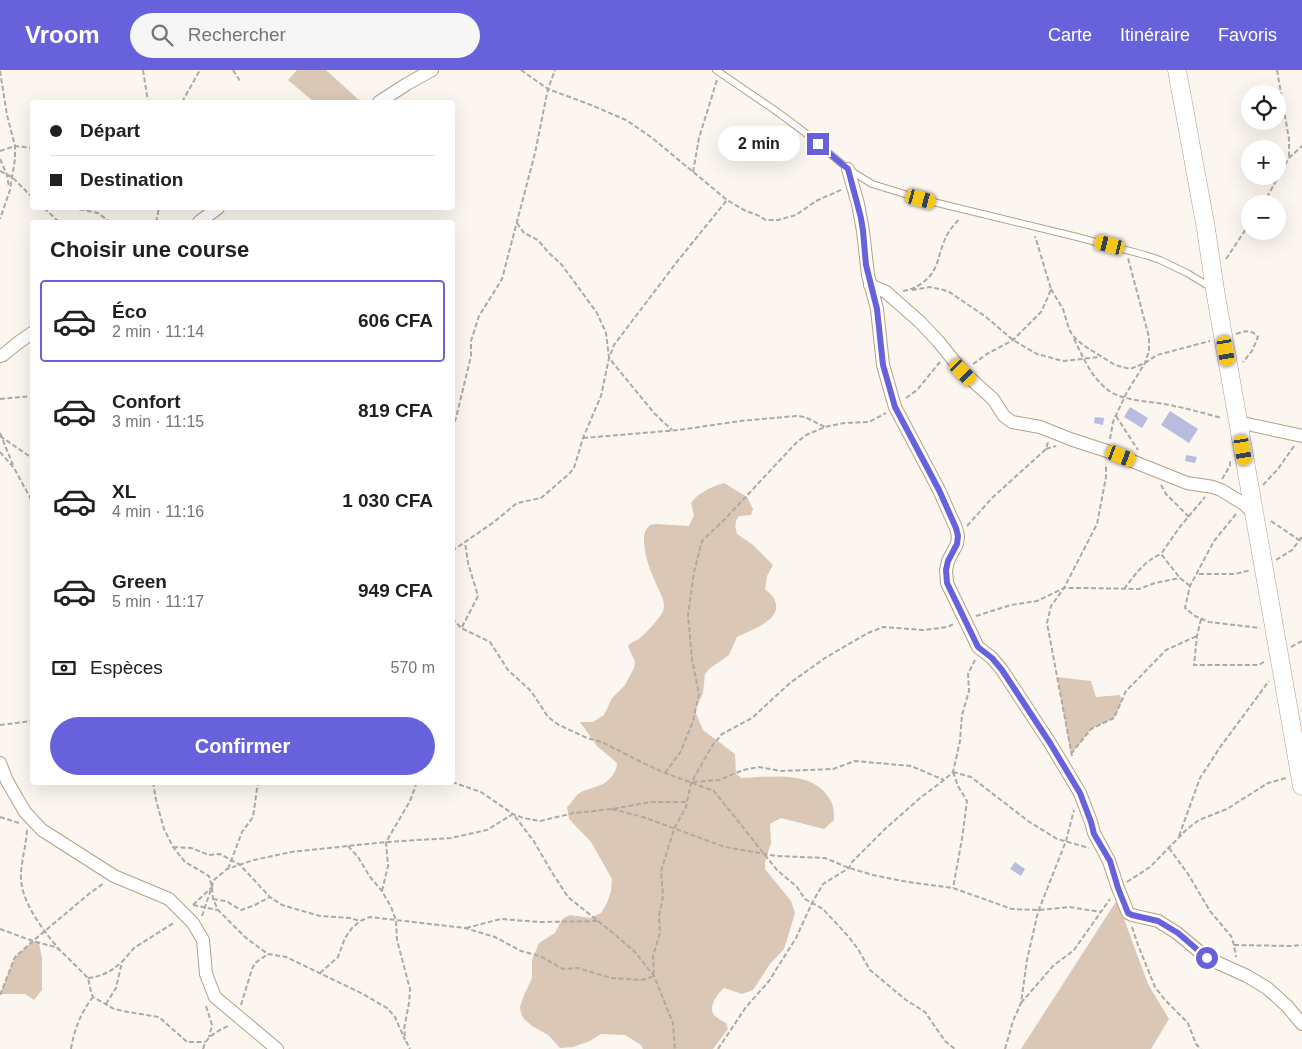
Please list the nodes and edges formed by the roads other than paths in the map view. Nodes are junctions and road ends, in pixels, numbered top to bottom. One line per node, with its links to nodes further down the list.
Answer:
1 (432, 70): 4 (street)
2 (1177, 70): 8 (street)
3 (718, 71): 5 (lane)
4 (382, 100)
5 (848, 169): 8 (lane); 9 (street)
6 (215, 210): 7 (street)
7 (201, 220)
8 (1214, 284): 12 (street)
9 (870, 285): 14 (street); 17 (street)
10 (30, 334): 11 (street)
11 (0, 356)
12 (1238, 422): 13 (street); 14 (street)
13 (1302, 436)
14 (1250, 506): 16 (street)
15 (0, 763): 18 (street)
16 (1301, 777)
17 (1302, 1024)
18 (277, 1049)

